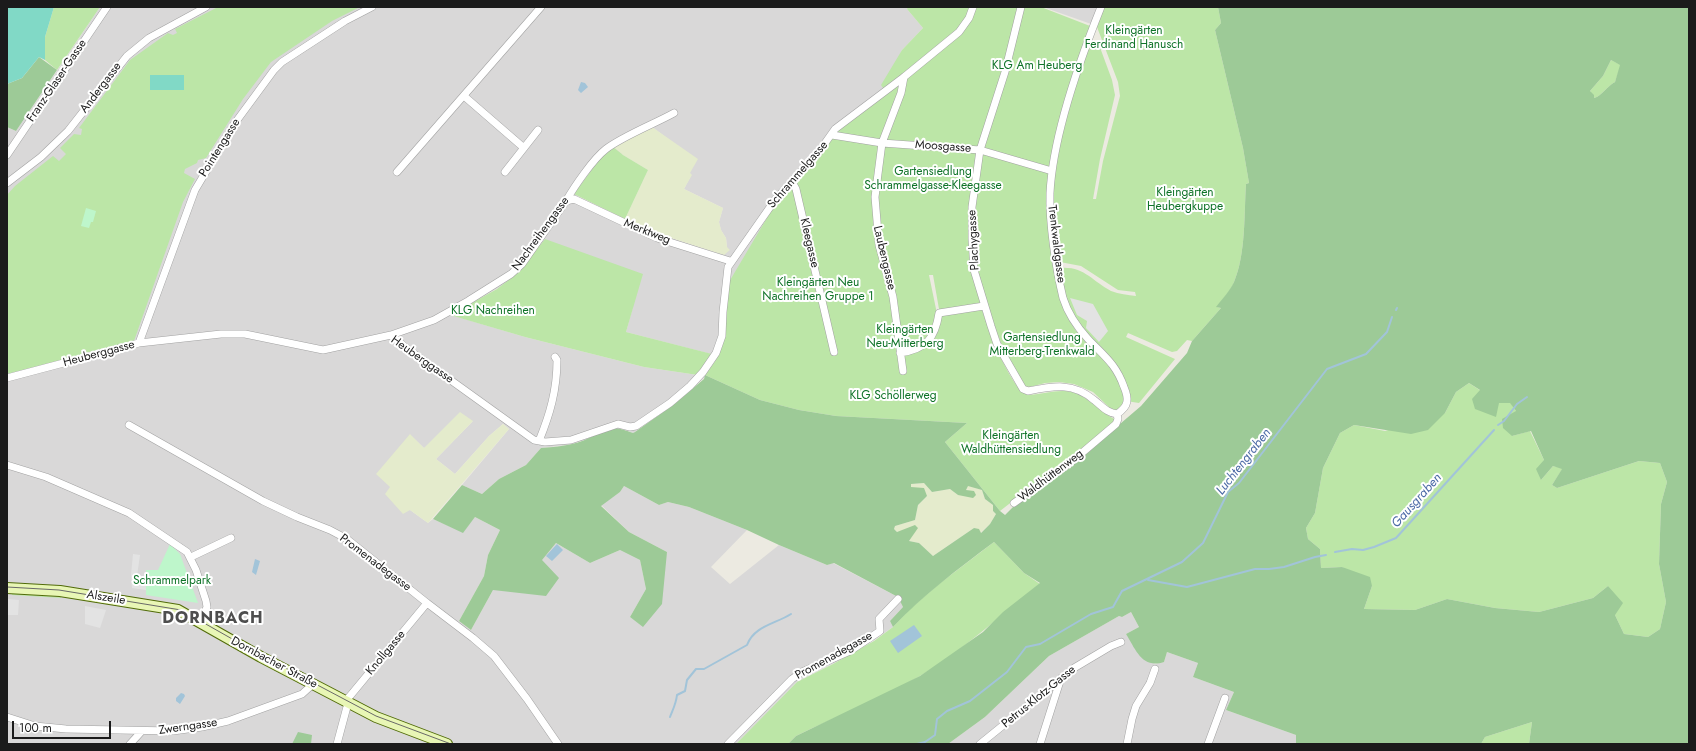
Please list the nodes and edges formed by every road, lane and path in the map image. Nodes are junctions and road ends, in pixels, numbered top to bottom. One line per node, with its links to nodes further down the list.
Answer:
1 (107, 7): 16 (street, Franz-Glaser-Gasse)
2 (206, 7): 21 (street, Andergasse)
3 (372, 7): 26 (street, Pointengasse)
4 (541, 7): 9 (street)
5 (973, 7): 8 (street, Schrammelgasse)
6 (1021, 7): 15 (street, Plachygasse)
7 (1101, 7): 17 (street, Trenkwaldgasse)
8 (904, 77): 12 (street, Schrammelgasse); 13 (street, Laubengasse)
9 (464, 96): 14 (street); 18 (street)
10 (674, 113): 22 (street, Nachreihengasse)
11 (538, 130): 14 (street)
12 (832, 134): 13 (street, Moosgasse); 20 (street, Schrammelgasse)
13 (882, 143): 15 (street, Moosgasse); 28 (street, Laubengasse)
14 (524, 148): 19 (street)
15 (980, 150): 17 (street, Moosgasse); 24 (street, Plachygasse)
16 (7, 155)
17 (1052, 171): 32 (street, Trenkwaldgasse)
18 (397, 172)
19 (505, 172)
20 (792, 182): 23 (street, Schrammelgasse); 27 (street, Kleegasse)
21 (7, 183)
22 (566, 201): 23 (street, Merktweg); 25 (street, Nachreihengasse)
23 (730, 262): 34 (street, Schrammelgasse)
24 (984, 306): 28 (street); 32 (street, Plachygasse)
25 (391, 335): 26 (street, Heuberggasse); 34 (street, Heuberggasse)
26 (139, 343): 31 (street, Heuberggasse)
27 (834, 352)
28 (900, 353): 30 (street, Laubengasse)
29 (555, 357): 34 (street)
30 (903, 371)
31 (7, 378)
32 (1117, 414): 36 (street, Waldhüttenweg)
33 (129, 425): 41 (street, Promenadegasse)
34 (539, 441)
35 (7, 464): 38 (street)
36 (1014, 503)
37 (231, 538): 38 (street)
38 (191, 557): 42 (street)
39 (7, 588): 42 (main road, Alszeile)
40 (898, 599): 55 (street, Promenadegasse)
41 (427, 603): 48 (street, Knollgasse); 54 (street, Promenadegasse)
42 (201, 622): 46 (main road, Dornbacher Straße)
43 (1121, 642): 45 (street, Petrus-Klotz-Gasse)
44 (1155, 668): 58 (street)
45 (1061, 678): 56 (street, Petrus-Klotz-Gasse); 57 (street)
46 (314, 684): 48 (main road, Dornbacher Straße); 50 (street, Zwerngasse)
47 (1225, 698): 59 (street)
48 (347, 703): 52 (street); 53 (main road, Dornbacher Straße)
49 (7, 717): 50 (street, Zwerngasse)
50 (140, 732): 51 (street)
51 (130, 744)
52 (337, 744)
53 (448, 744)
54 (558, 744)
55 (728, 744)
56 (980, 744)
57 (1040, 744)
58 (1127, 744)
59 (1208, 744)

